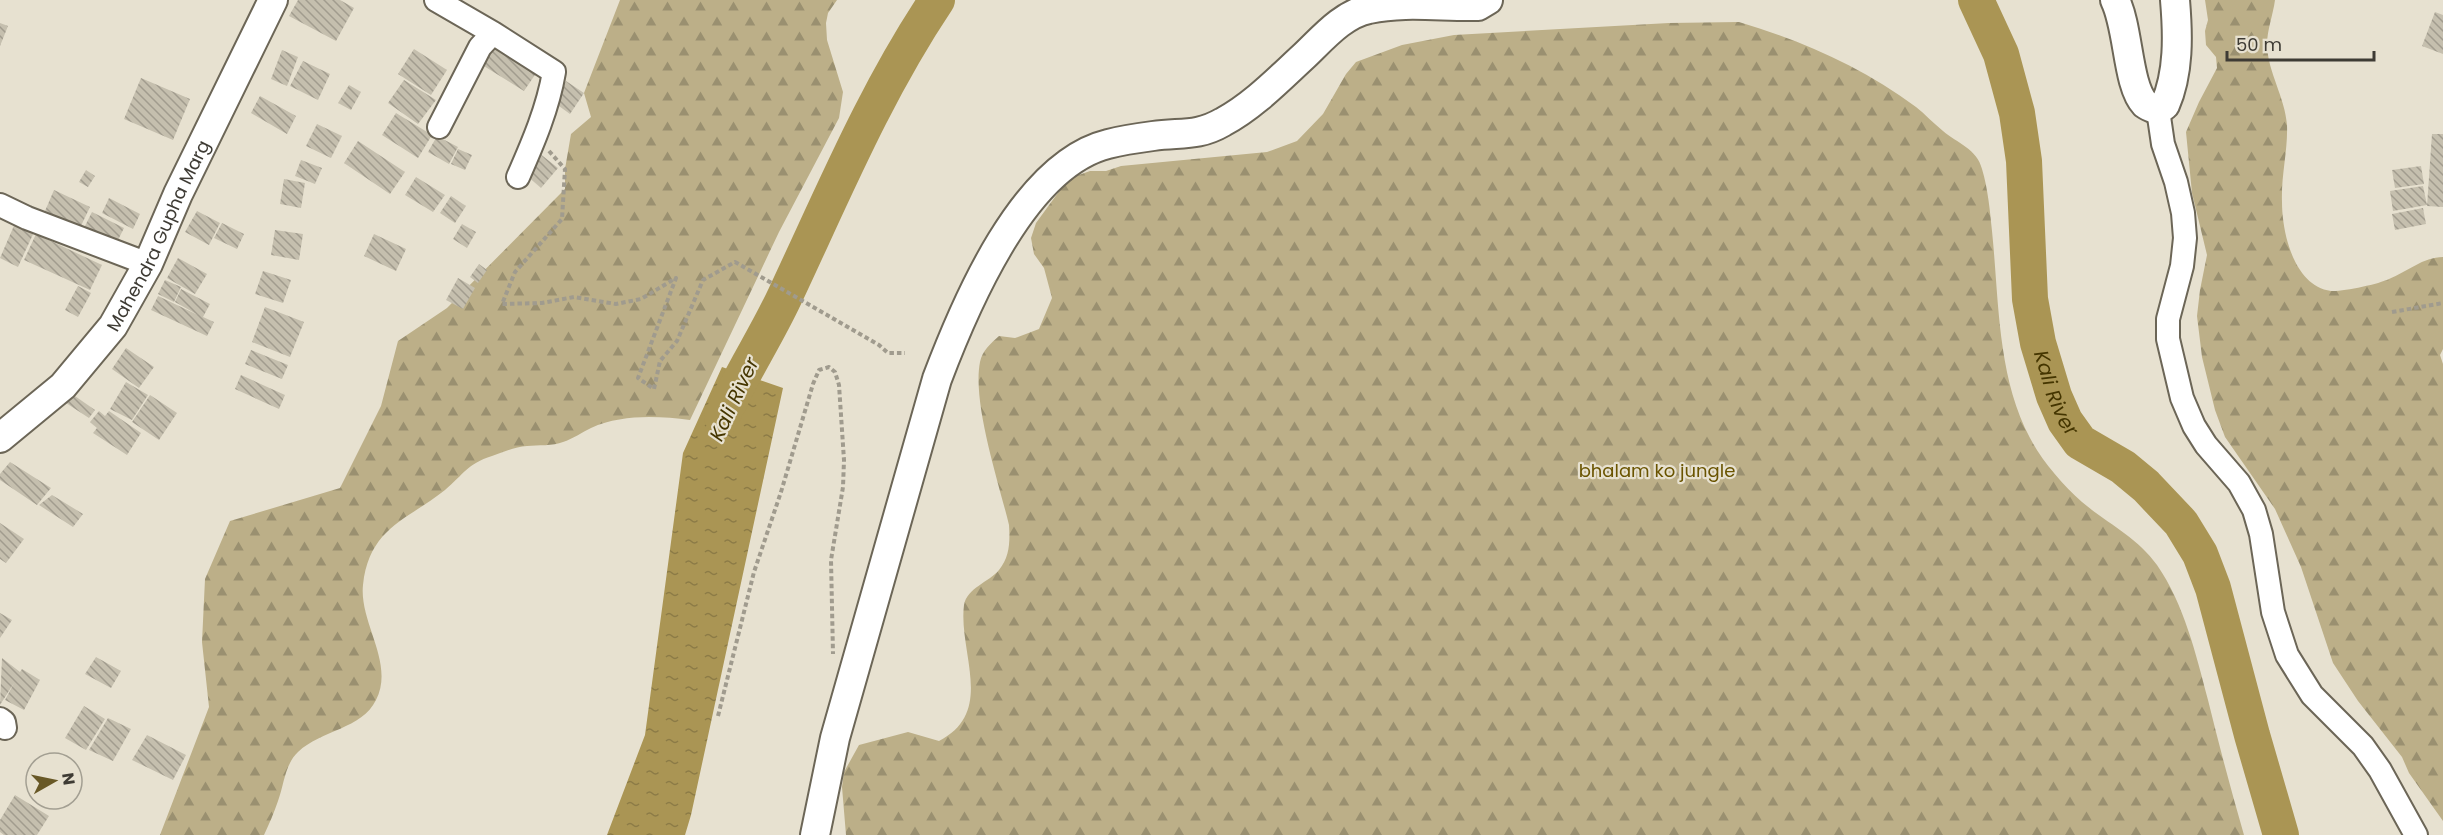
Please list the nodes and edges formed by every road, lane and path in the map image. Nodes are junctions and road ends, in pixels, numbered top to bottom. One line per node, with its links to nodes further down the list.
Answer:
1 (273, 0): 12 (main road, Mahendra Gupha Marg)
2 (436, 0): 6 (street)
3 (1488, 0): 19 (main road)
4 (2115, 0): 7 (main road)
5 (2175, 0): 7 (main road)
6 (493, 33): 8 (street); 9 (street)
7 (2158, 110): 20 (street)
8 (439, 127)
9 (535, 139): 10 (street); 15 (path)
10 (518, 177)
11 (0, 205): 12 (street)
12 (148, 264): 16 (main road, Mahendra Gupha Marg)
13 (2443, 303): 14 (path)
14 (2392, 312)
15 (905, 353)
16 (0, 438)
17 (833, 666): 18 (path)
18 (718, 716)
19 (814, 835)
20 (2416, 835)

